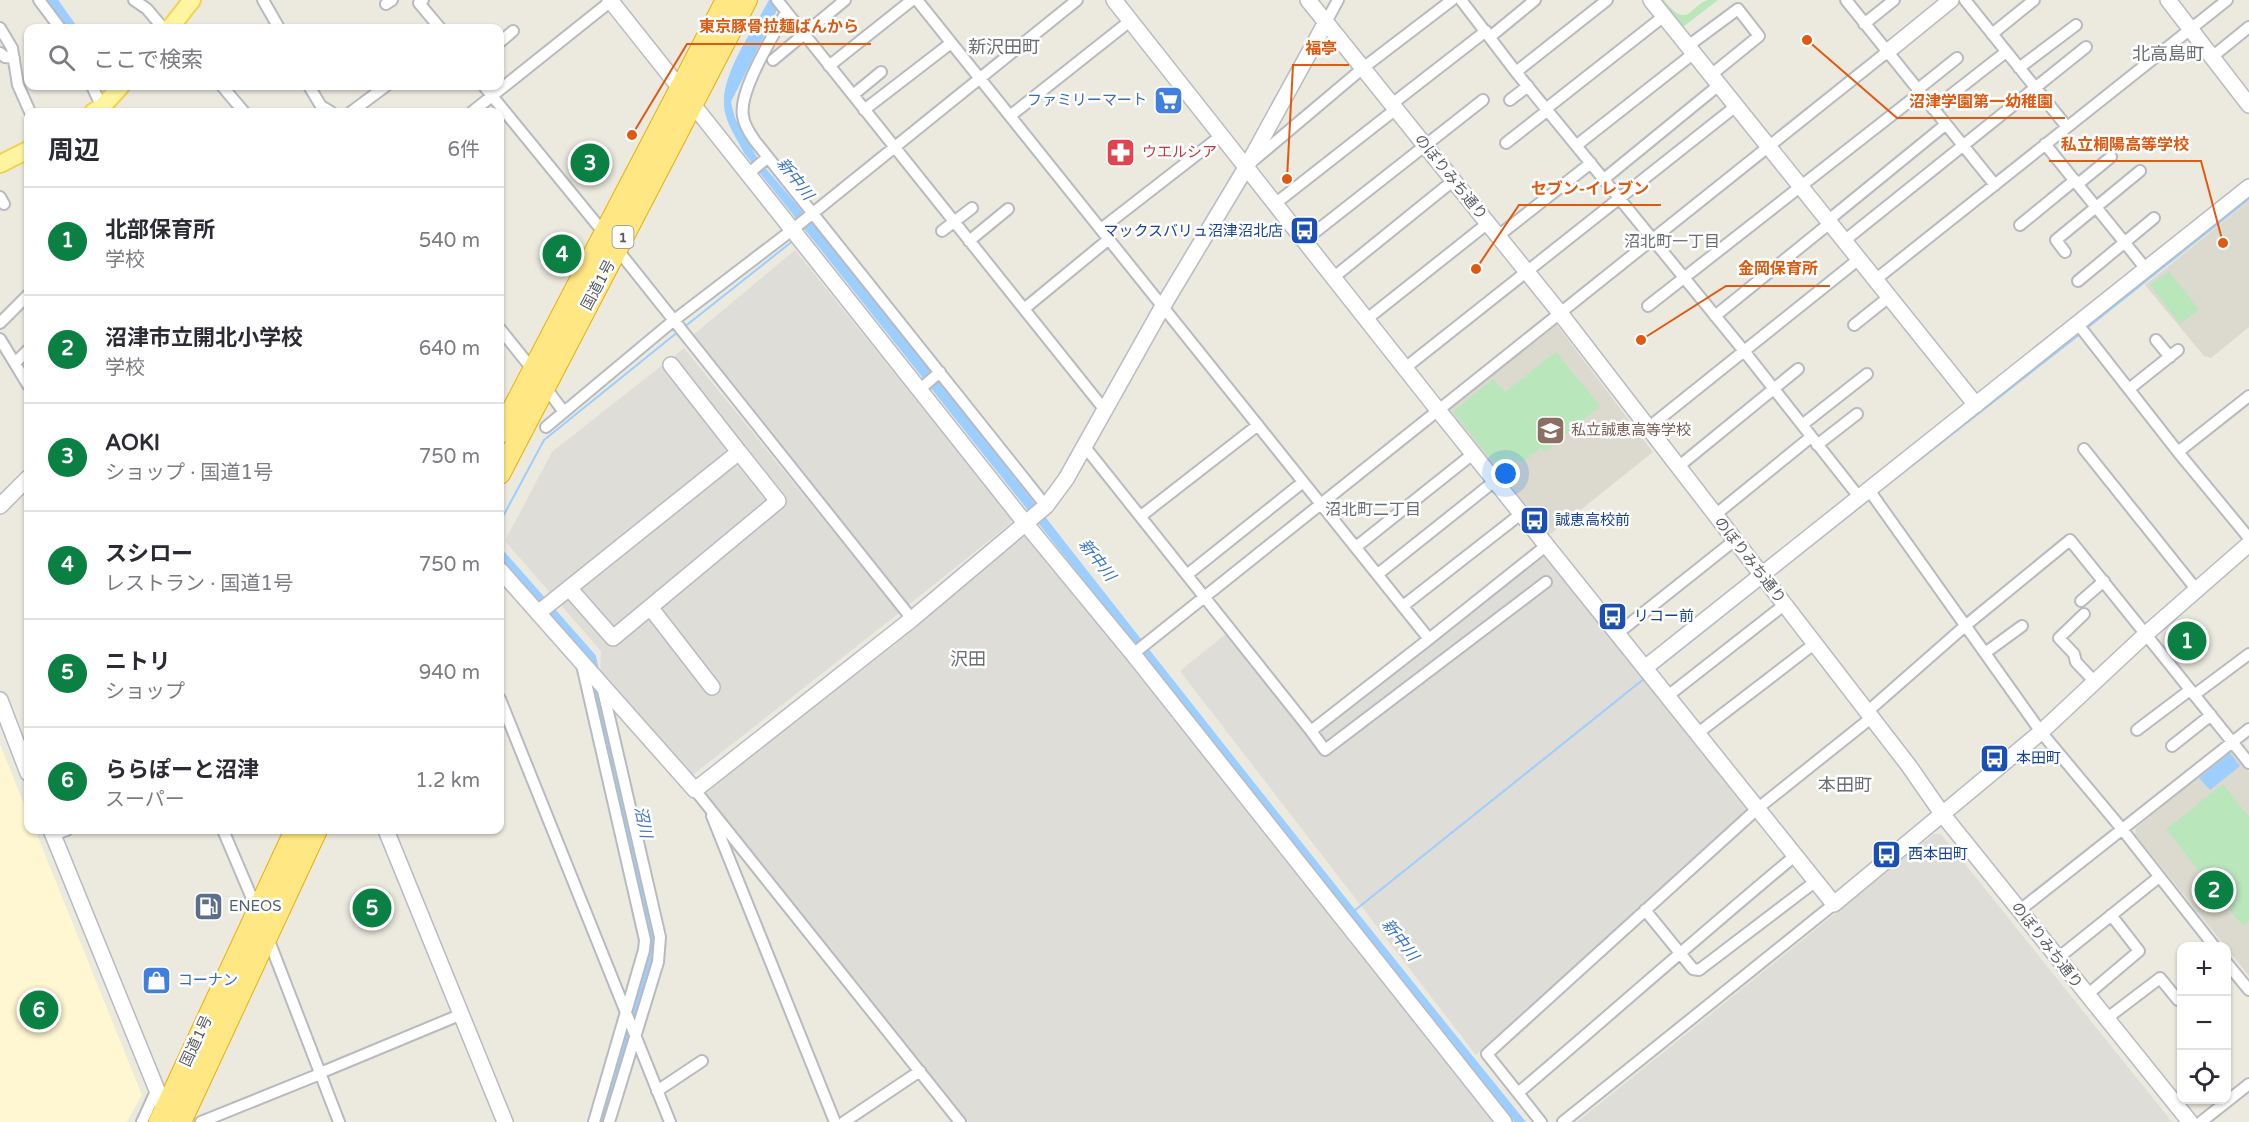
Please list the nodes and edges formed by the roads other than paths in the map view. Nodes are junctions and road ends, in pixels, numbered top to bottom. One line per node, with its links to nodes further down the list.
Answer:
1 (39, 0): 32 (street)
2 (134, 0): 33 (street)
3 (192, 0): 34 (main road)
4 (263, 0): 35 (street)
5 (611, 0): 64 (street); 66 (street)
6 (726, 0): 66 (highway, 国道1号 / 1)
7 (747, 0): 80 (highway, 国道1号 / 1)
8 (845, 0): 43 (street)
9 (912, 0): 57 (street)
10 (917, 0): 47 (street)
11 (1077, 0): 62 (street)
12 (1114, 0): 30 (street)
13 (1308, 0): 31 (street, のぼりみち通り)
14 (1338, 0): 31 (street)
15 (1452, 0): 58 (street)
16 (1461, 0): 44 (street)
17 (1535, 0): 44 (street)
18 (1607, 0): 61 (street)
19 (1651, 0): 29 (street)
20 (1846, 0): 37 (street)
21 (1894, 0): 37 (street)
22 (1951, 0): 50 (street)
23 (1965, 0): 45 (street)
24 (2034, 0): 45 (street)
25 (2168, 0): 41 (street)
26 (2227, 0): 41 (street)
27 (419, 1): 36 (street)
28 (783, 5): 43 (street); 109 (street)
29 (1664, 16): 49 (street); 93 (street)
30 (1130, 21): 96 (street); 99 (street)
31 (1326, 22): 58 (street, のぼりみち通り); 112 (street)
32 (57, 24)
33 (160, 24)
34 (173, 24)
35 (277, 24)
36 (437, 24)
37 (1864, 24): 50 (street)
38 (2076, 25): 59 (street)
39 (2249, 27): 53 (street)
40 (0, 28): 54 (street)
41 (2190, 29): 53 (street); 98 (street)
42 (513, 31): 46 (street)
43 (803, 33): 56 (street); 57 (street)
44 (1488, 34): 61 (street); 82 (street)
45 (1992, 34): 51 (street)
46 (504, 39)
47 (951, 43): 62 (street); 94 (street)
48 (2086, 47): 67 (street)
49 (1691, 49): 63 (street); 63 (street); 103 (street)
50 (1887, 52): 75 (street); 104 (street)
51 (2006, 52): 59 (street); 92 (street)
52 (0, 53): 54 (street)
53 (2212, 57): 81 (street)
54 (14, 58): 84 (street)
55 (1958, 58): 75 (street)
56 (773, 60)
57 (829, 66): 76 (street)
58 (1363, 68): 82 (street, のぼりみち通り); 112 (street)
59 (2019, 68): 67 (street)
60 (881, 72): 76 (street)
61 (1516, 72): 65 (street)
62 (979, 78): 96 (street); 106 (street)
63 (1715, 80): 83 (street); 115 (street)
64 (504, 86)
65 (1528, 86): 79 (street); 93 (street)
66 (679, 87): 80 (street); 135 (highway, 国道1号 / 1)
67 (2035, 87): 98 (street); 105 (street)
68 (93, 90): 85 (street)
69 (118, 90): 86 (main road)
70 (225, 90): 87 (street)
71 (311, 90): 88 (street)
72 (381, 90): 89 (street)
73 (487, 90): 77 (street)
74 (499, 90): 77 (street)
75 (1919, 91): 92 (street); 119 (street)
76 (852, 95): 94 (street)
77 (492, 96): 90 (street); 91 (street)
78 (1483, 100): 102 (street)
79 (1510, 100)
80 (693, 105): 114 (street); 143 (highway, 国道1号 / 1)
81 (2249, 105)
82 (1394, 106): 102 (street, のぼりみち通り); 122 (street)
83 (1736, 106): 104 (street); 121 (street)
84 (28, 108)
85 (99, 108)
86 (103, 108)
87 (241, 108)
88 (324, 108)
89 (356, 108)
90 (477, 108)
91 (502, 108)
92 (1933, 108): 97 (street)
93 (1548, 109): 100 (street); 103 (street)
94 (864, 110): 106 (street)
95 (504, 111): 135 (street)
96 (1010, 116): 133 (street)
97 (1945, 125): 105 (street); 130 (street)
98 (2067, 127): 101 (street)
99 (1222, 135): 112 (street); 133 (street)
100 (1506, 142)
101 (2045, 144): 117 (street); 118 (street)
102 (1424, 145): 116 (street, のぼりみち通り); 138 (street)
103 (1577, 145): 110 (street)
104 (1769, 146): 119 (street); 139 (street)
105 (1963, 146): 118 (street); 141 (street)
106 (893, 147): 126 (street); 128 (street)
107 (24, 152): 111 (main road)
108 (2110, 157): 117 (street)
109 (766, 159): 114 (street); 126 (street)
110 (1592, 163): 115 (street); 136 (street)
111 (0, 164)
112 (1247, 166): 122 (street); 154 (street)
113 (2140, 171): 123 (street)
114 (750, 173): 132 (street)
115 (1604, 179): 121 (street)
116 (1454, 180): 129 (street, のぼりみち通り); 148 (street)
117 (2077, 182): 123 (street); 131 (street)
118 (1995, 185): 150 (street)
119 (1801, 186): 130 (street); 149 (street)
120 (2249, 187): 146 (street)
121 (1620, 199): 139 (street); 147 (street)
122 (1276, 203): 138 (street)
123 (2095, 206): 142 (street); 144 (street)
124 (972, 208): 128 (street)
125 (1008, 209): 140 (street)
126 (811, 212): 132 (street); 174 (street)
127 (2154, 218): 142 (street)
128 (954, 222): 134 (street); 140 (street)
129 (1488, 223): 136 (street, のぼりみち通り); 159 (street)
130 (1830, 223): 141 (street); 158 (street)
131 (2020, 225)
132 (794, 229): 160 (street); 179 (street)
133 (1101, 229): 137 (street)
134 (942, 231)
135 (604, 233): 173 (highway, 国道1号 / 1)
136 (1498, 236): 147 (street, のぼりみち通り)
137 (1109, 239): 154 (street); 156 (street)
138 (1305, 240): 148 (street)
139 (1652, 240): 149 (street); 157 (street)
140 (969, 241): 156 (street)
141 (1844, 241): 145 (street)
142 (2124, 242): 146 (street); 151 (street)
143 (617, 249): 160 (street); 177 (highway, 国道1号 / 1)
144 (2065, 252)
145 (1859, 259): 150 (street); 167 (street)
146 (2146, 269): 162 (street)
147 (1527, 273): 157 (street, のぼりみち通り); 171 (street)
148 (1334, 277): 159 (street)
149 (1683, 278): 155 (street); 158 (street)
150 (1875, 280): 152 (street)
151 (2078, 281)
152 (1889, 297): 163 (street); 182 (street)
153 (24, 299): 161 (street)
154 (1163, 306): 183 (street); 188 (street)
155 (1648, 306)
156 (1024, 309): 183 (street)
157 (1560, 313): 184 (street); 191 (street, のぼりみち通り)
158 (1715, 316): 167 (street)
159 (1367, 319): 171 (street)
160 (674, 321): 185 (street); 231 (street)
161 (0, 323)
162 (2077, 323): 178 (street); 182 (street)
163 (1854, 325)
164 (504, 334): 173 (street)
165 (0, 339): 169 (street)
166 (2156, 340): 178 (street)
167 (1744, 351): 180 (street); 191 (street)
168 (24, 354): 169 (street)
169 (15, 363): 176 (street)
170 (670, 364): 195 (street)
171 (1405, 368): 184 (street)
172 (1798, 369): 180 (street)
173 (532, 370): 187 (highway, 国道1号 / 1)
174 (940, 372): 179 (street); 206 (street)
175 (1867, 374): 189 (street)
176 (24, 378)
177 (545, 387): 185 (street); 198 (highway, 国道1号 / 1)
178 (2128, 389): 196 (street)
179 (919, 390): 210 (street)
180 (1774, 390): 189 (street); 199 (street)
181 (2249, 396): 196 (street)
182 (1976, 405): 203 (street)
183 (1104, 409): 193 (street)
184 (1438, 410): 197 (street); 204 (street)
185 (564, 412): 190 (street)
186 (1857, 414): 192 (street)
187 (504, 425)
188 (1258, 425): 202 (street); 209 (street)
189 (1802, 425): 192 (street)
190 (546, 427)
191 (1648, 428): 199 (street, のぼりみち通り)
192 (1814, 441): 203 (street); 208 (street)
193 (1084, 447): 206 (street); 209 (street)
194 (2084, 449): 223 (street)
195 (739, 452): 222 (street); 228 (street)
196 (2178, 452): 211 (street)
197 (1474, 453): 200 (street); 215 (street)
198 (504, 466)
199 (1678, 467): 208 (street, のぼりみち通り)
200 (1496, 480): 207 (street); 217 (street)
201 (24, 482): 205 (street)
202 (1303, 482): 204 (street); 216 (street)
203 (1868, 496): 219 (street); 232 (street)
204 (1321, 504): 215 (street); 224 (street)
205 (0, 506)
206 (1044, 508): 210 (street)
207 (1522, 513): 213 (street); 227 (street)
208 (1714, 515): 212 (street, のぼりみち通り)
209 (1141, 516): 216 (street)
210 (1026, 524): 231 (street); 239 (street)
211 (2249, 538)
212 (1735, 540): 219 (street, のぼりみち通り); 234 (street)
213 (1547, 544): 234 (street); 236 (street)
214 (2249, 544): 223 (street)
215 (1356, 547): 217 (street)
216 (1188, 574): 224 (street)
217 (1378, 574): 227 (street)
218 (504, 576): 229 (street)
219 (1765, 580): 226 (street, のぼりみち通り); 242 (street)
220 (2104, 581): 225 (street); 232 (street); 235 (street)
221 (1546, 582): 254 (street)
222 (569, 588): 228 (street); 229 (street)
223 (2196, 589): 235 (street)
224 (1206, 597): 239 (street); 254 (street)
225 (2081, 601)
226 (1784, 604): 237 (street, のぼりみち通り); 247 (street)
227 (1403, 606): 236 (street)
228 (650, 607): 245 (street)
229 (544, 609): 241 (street)
230 (2084, 614): 243 (street)
231 (912, 619): 261 (street)
232 (1965, 626): 238 (street); 250 (street)
233 (2022, 626): 238 (street)
234 (1618, 633): 242 (street)
235 (2146, 633): 243 (street); 246 (street)
236 (1429, 639): 254 (street)
237 (1814, 644): 250 (street, のぼりみち通り); 256 (street)
238 (1984, 653): 255 (street)
239 (1133, 654): 310 (street)
240 (2249, 654): 246 (street)
241 (584, 665): 244 (street); 288 (street)
242 (1646, 667): 247 (street)
243 (2095, 682): 255 (street)
244 (601, 684): 261 (street); 290 (street)
245 (712, 687)
246 (2192, 692): 251 (street); 253 (street)
247 (1669, 696): 256 (street)
248 (0, 700): 259 (street)
249 (504, 709): 288 (street)
250 (1869, 715): 263 (street); 264 (street, のぼりみち通り)
251 (2211, 715): 257 (street); 258 (street)
252 (2249, 729): 257 (street)
253 (2137, 730)
254 (1311, 731)
255 (2041, 732): 264 (street); 265 (street)
256 (1698, 733): 263 (street)
257 (2232, 742): 260 (street); 265 (street)
258 (2172, 746)
259 (24, 762)
260 (2249, 763)
261 (695, 790): 262 (street)
262 (708, 805): 292 (street); 307 (street)
263 (1757, 809): 271 (street); 276 (street)
264 (1943, 814): 274 (street); 277 (street, のぼりみち通り)
265 (2122, 829): 272 (street); 277 (street)
266 (58, 834): 295 (street)
267 (224, 834): 275 (street)
268 (293, 834): 275 (highway, 国道1号)
269 (315, 834): 279 (highway, 国道1号)
270 (388, 834): 287 (street)
271 (1796, 855): 273 (street); 281 (street)
272 (2159, 877): 278 (street); 280 (street)
273 (1816, 881): 274 (street); 281 (street)
274 (1834, 904): 312 (street)
275 (257, 910): 298 (highway, 国道1号)
276 (1645, 910): 281 (street); 297 (street)
277 (2020, 910): 282 (street, のぼりみち通り)
278 (2111, 915): 282 (street); 285 (street)
279 (267, 935): 293 (street); 300 (highway, 国道1号)
280 (2211, 942)
281 (1680, 953): 297 (street)
282 (2058, 958): 285 (street, のぼりみち通り)
283 (2231, 968): 284 (street)
284 (2249, 989)
285 (2087, 994): 289 (street, のぼりみち通り)
286 (2177, 999): 289 (street)
287 (462, 1014): 293 (street); 303 (street)
288 (626, 1014): 290 (street); 304 (street)
289 (2106, 1019): 313 (street, のぼりみち通り)
290 (636, 1037): 296 (street); 305 (street)
291 (702, 1061): 296 (street)
292 (920, 1071): 308 (street); 309 (street)
293 (320, 1073): 301 (street); 302 (street)
294 (2249, 1084): 314 (street)
295 (157, 1089): 298 (street); 299 (street)
296 (657, 1091): 306 (street)
297 (1518, 1093): 311 (street)
298 (165, 1118)
299 (142, 1122)
300 (181, 1122)
301 (201, 1122)
302 (339, 1122)
303 (505, 1122)
304 (594, 1122)
305 (609, 1122)
306 (670, 1122)
307 (835, 1122)
308 (844, 1122)
309 (960, 1122)
310 (1504, 1122)
311 (1541, 1122)
312 (1563, 1122)
313 (2190, 1122)
314 (2201, 1122)

